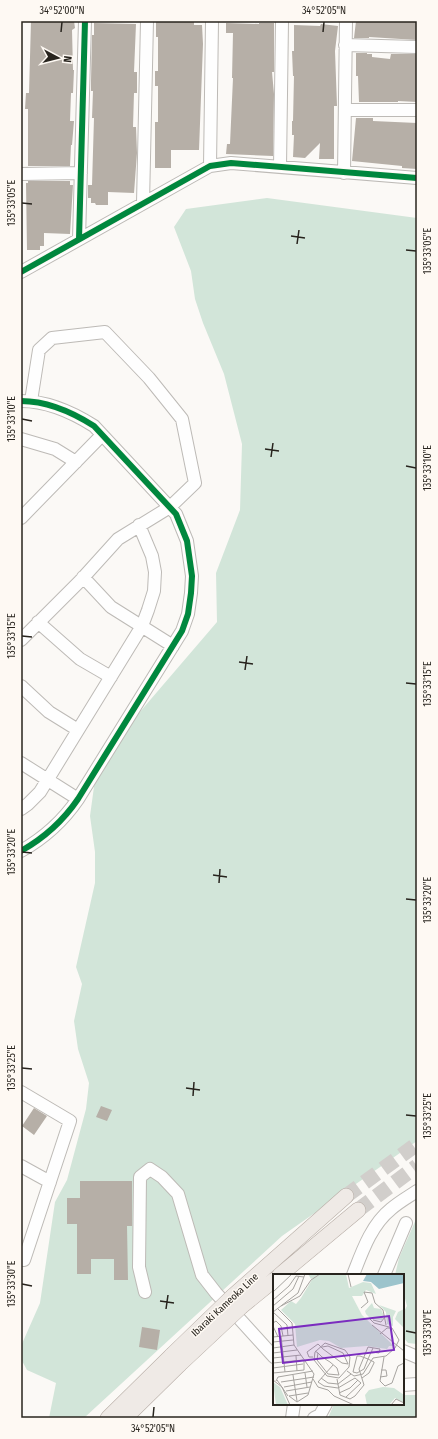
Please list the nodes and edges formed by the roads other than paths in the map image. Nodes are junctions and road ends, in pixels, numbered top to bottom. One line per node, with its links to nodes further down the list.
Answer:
1 (85, 21): 12 (street)
2 (147, 21): 16 (street)
3 (212, 21): 10 (street)
4 (282, 21): 11 (street)
5 (346, 21): 6 (street)
6 (345, 45): 7 (street); 8 (street)
7 (417, 47)
8 (345, 110): 9 (street); 13 (street)
9 (417, 110)
10 (210, 166): 11 (street); 16 (street)
11 (280, 167): 13 (street)
12 (81, 173): 14 (street); 17 (street)
13 (344, 173): 15 (street)
14 (21, 174)
15 (417, 178)
16 (143, 203): 17 (street)
17 (79, 239): 18 (street)
18 (21, 272)
19 (26, 401): 20 (street); 23 (street)
20 (102, 435): 22 (street); 23 (street)
21 (21, 440): 22 (street)
22 (76, 462): 24 (street)
23 (170, 507): 25 (street); 30 (street)
24 (21, 518)
25 (139, 525): 26 (street); 28 (street)
26 (83, 577): 27 (street); 28 (street)
27 (38, 622): 29 (street); 31 (street)
28 (142, 626): 30 (street); 31 (street)
29 (21, 640)
30 (173, 646): 36 (street)
31 (111, 677): 33 (street)
32 (21, 686): 33 (street)
33 (78, 730): 35 (street)
34 (21, 763): 35 (street)
35 (48, 780): 36 (street); 37 (street)
36 (78, 799): 38 (street)
37 (21, 809)
38 (21, 850)
39 (21, 1092): 41 (street)
40 (21, 1166): 41 (street)
41 (50, 1182): 46 (street)
42 (417, 1191): 48 (street)
43 (346, 1196): 52 (main road, Ibaraki Kameoka Line)
44 (358, 1210): 47 (main road)
45 (406, 1223): 49 (street)
46 (21, 1259)
47 (281, 1274)
48 (353, 1274)
49 (384, 1274)
50 (273, 1281): 52 (main road, Ibaraki Kameoka Line)
51 (145, 1292): 54 (street)
52 (238, 1301): 56 (main road, Ibaraki Kameoka Line, bridge)
53 (404, 1351): 55 (street)
54 (273, 1356)
55 (417, 1357)
56 (176, 1360): 61 (main road, Ibaraki Kameoka Line); 62 (main road, Ibaraki Kameoka Line)
57 (417, 1384): 58 (street)
58 (404, 1385)
59 (294, 1405): 63 (street)
60 (325, 1405): 64 (street)
61 (108, 1418)
62 (125, 1418)
63 (296, 1418)
64 (314, 1418)

